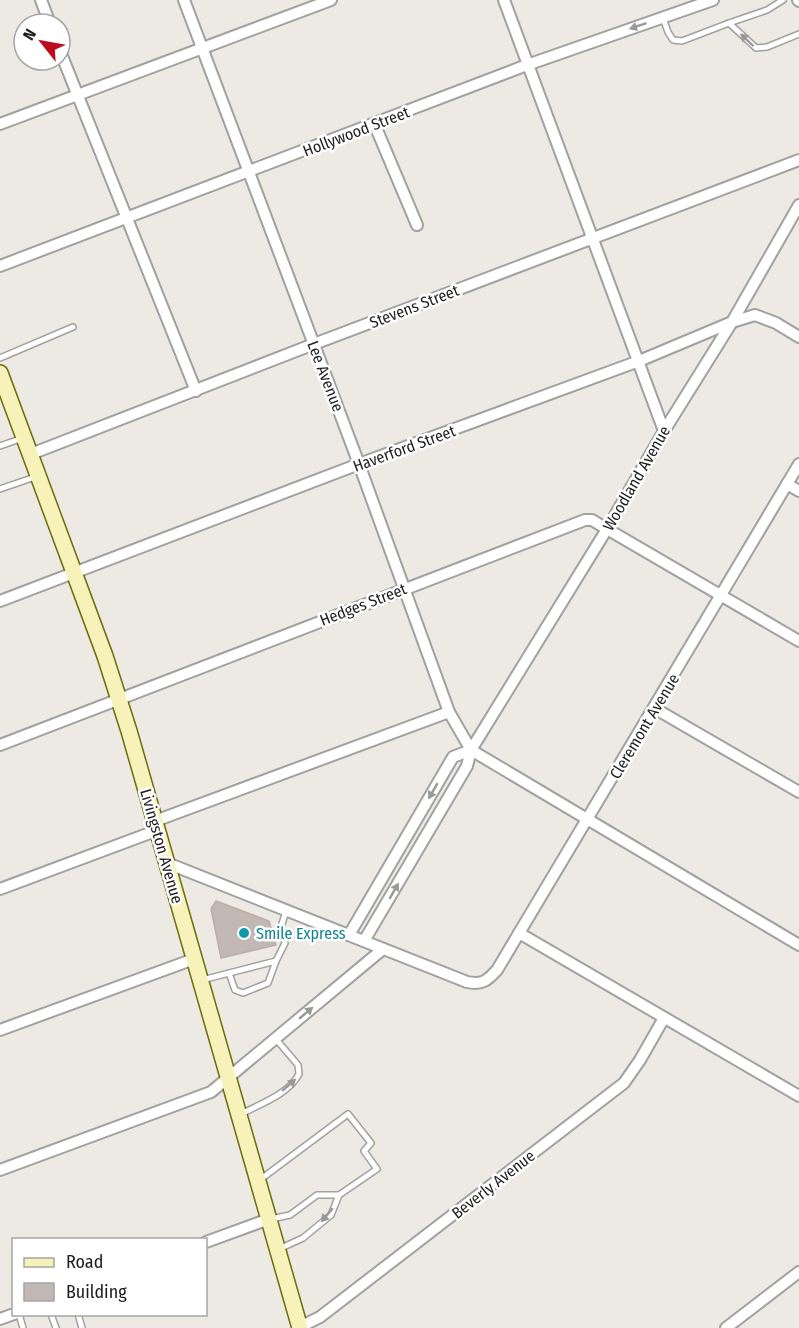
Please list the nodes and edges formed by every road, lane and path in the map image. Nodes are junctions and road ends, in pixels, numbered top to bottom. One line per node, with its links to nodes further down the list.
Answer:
1 (184, 0): 9 (street, Lee Avenue)
2 (331, 0): 9 (street)
3 (504, 0): 10 (street)
4 (713, 0): 6 (street, Hollywood Street)
5 (783, 0): 7 (lane)
6 (663, 18): 7 (lane); 10 (street, Hollywood Street, one-way to 10)
7 (729, 23): 8 (lane, one-way to 7)
8 (799, 34)
9 (202, 48): 12 (street); 16 (street, Lee Avenue)
10 (527, 65): 13 (street, Hollywood Street); 20 (street)
11 (68, 72): 12 (street)
12 (76, 95): 14 (street); 18 (street)
13 (375, 123): 16 (street, Hollywood Street); 19 (street)
14 (0, 124)
15 (799, 160): 20 (street, Stevens Street)
16 (249, 171): 18 (street, Hollywood Street); 25 (street, Lee Avenue)
17 (799, 205): 22 (street, Woodland Avenue)
18 (127, 218): 21 (street, Hollywood Street); 29 (street)
19 (417, 225)
20 (593, 238): 25 (street, Stevens Street); 27 (street)
21 (0, 266)
22 (732, 322): 24 (street, Haverford Street); 27 (street, Haverford Street); 30 (street, Woodland Avenue)
23 (73, 327): 26 (lane)
24 (799, 337)
25 (314, 344): 29 (street, Stevens Street); 34 (street, Lee Avenue)
26 (0, 358)
27 (639, 361): 30 (street); 34 (street, Haverford Street)
28 (0, 373): 31 (main road, Livingston Avenue)
29 (196, 391): 33 (street, Stevens Street)
30 (664, 431): 40 (street, Woodland Avenue)
31 (24, 438): 32 (lane); 33 (main road, Livingston Avenue)
32 (0, 446)
33 (30, 454): 36 (main road, Livingston Avenue)
34 (359, 464): 41 (street, Haverford Street); 42 (street, Lee Avenue)
35 (799, 464): 37 (street, Cleremont Avenue)
36 (39, 476): 38 (lane); 41 (main road, Livingston Avenue)
37 (787, 484): 39 (street); 43 (street, Cleremont Avenue)
38 (0, 489)
39 (799, 491)
40 (607, 529): 42 (street, Hedges Street); 43 (street, Hedges Street); 50 (street, Woodland Avenue)
41 (75, 573): 44 (street, Haverford Street); 46 (main road, Livingston Avenue)
42 (405, 588): 46 (street, Hedges Street); 48 (street, Lee Avenue)
43 (722, 596): 45 (street, Hedges Street); 47 (street, Cleremont Avenue)
44 (0, 602)
45 (799, 641)
46 (119, 699): 49 (street, Hedges Street); 53 (main road, Livingston Avenue)
47 (654, 708): 51 (street); 52 (street, Cleremont Avenue)
48 (449, 712): 50 (street, Lee Avenue); 53 (street)
49 (0, 745)
50 (471, 750): 52 (street); 58 (street, Woodland Avenue, one-way to 58); 59 (street, Woodland Avenue, one-way to 50)
51 (799, 792)
52 (588, 820): 57 (street, Cleremont Avenue); 60 (street)
53 (156, 826): 54 (main road, Livingston Avenue); 55 (street)
54 (167, 863): 56 (street); 62 (main road, Livingston Avenue)
55 (0, 889)
56 (286, 911): 58 (street); 63 (lane)
57 (519, 933): 61 (street, Cleremont Avenue); 66 (street)
58 (349, 935): 59 (street)
59 (364, 941): 61 (street)
60 (799, 945)
61 (383, 949): 68 (street, one-way to 61)
62 (194, 959): 65 (main road, Livingston Avenue); 67 (street)
63 (276, 961): 64 (lane); 64 (lane)
64 (229, 973): 65 (lane)
65 (201, 980): 69 (main road, Livingston Avenue)
66 (664, 1018): 70 (street); 79 (street, Beverly Avenue)
67 (0, 1030)
68 (275, 1038): 69 (street); 71 (lane, one-way to 68)
69 (228, 1077): 71 (main road, Livingston Avenue); 72 (street)
70 (799, 1096)
71 (239, 1115): 73 (main road, Livingston Avenue)
72 (0, 1170)
73 (258, 1181): 74 (lane); 75 (main road, Livingston Avenue)
74 (339, 1195): 75 (lane); 77 (lane, one-way to 77)
75 (269, 1219): 76 (street); 77 (main road, Livingston Avenue)
76 (207, 1242)
77 (278, 1250): 79 (main road, Livingston Avenue)
78 (799, 1272): 80 (street)
79 (300, 1327)
80 (726, 1328)

